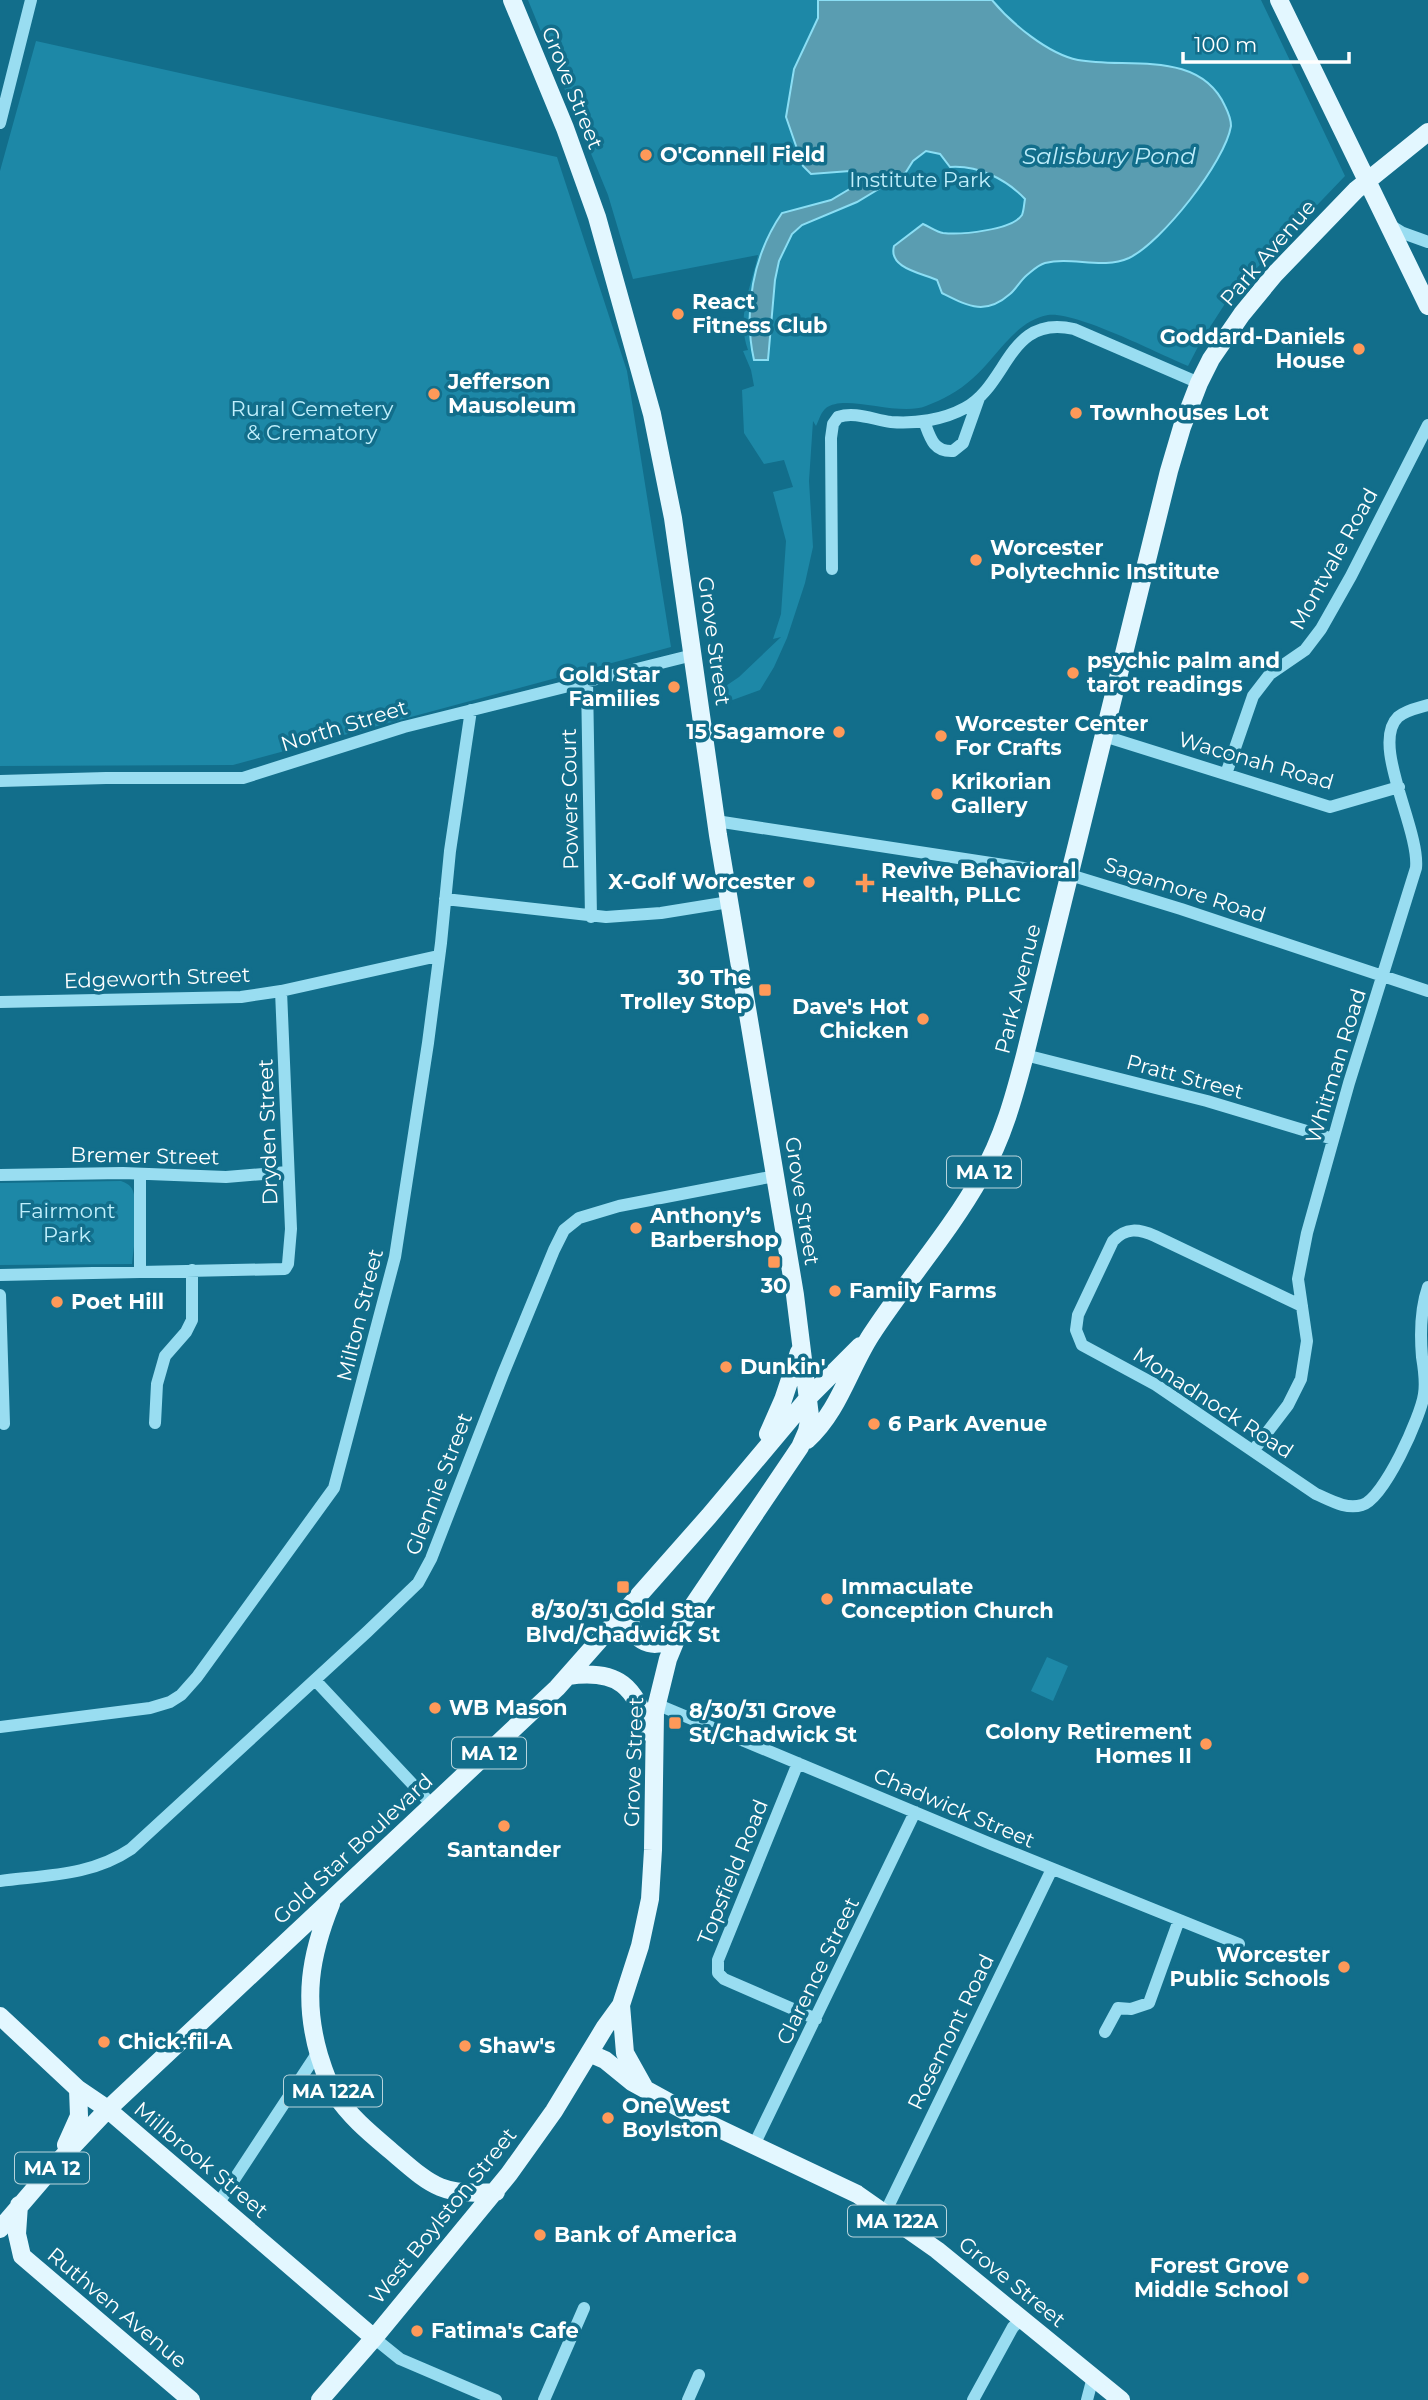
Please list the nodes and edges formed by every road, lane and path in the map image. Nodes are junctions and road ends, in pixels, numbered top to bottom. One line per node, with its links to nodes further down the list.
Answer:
1 (31, 0): 4 (street)
2 (512, 0): 15 (main road, Grove Street)
3 (1279, 0): 6 (main road)
4 (0, 123)
5 (1428, 132): 6 (main road, Park Avenue / MA 12)
6 (1367, 181): 7 (main road); 10 (main road, Park Avenue / MA 12)
7 (1387, 222): 8 (street); 9 (main road)
8 (1428, 242)
9 (1428, 306)
10 (1199, 383): 11 (street); 19 (main road, Park Avenue / MA 12)
11 (980, 396): 12 (street); 12 (street)
12 (925, 421): 14 (street)
13 (1428, 425): 20 (street, Montvale Road)
14 (832, 569)
15 (693, 655): 16 (street, North Street); 23 (main road, Grove Street)
16 (587, 681): 18 (street, North Street); 27 (street, Powers Court)
17 (1428, 705): 22 (street, Whitman Road)
18 (471, 710): 21 (street, North Street); 25 (street, Milton Street)
19 (1104, 736): 20 (street, Waconah Road); 24 (main road, Park Avenue / MA 12)
20 (1226, 775): 22 (street, Waconah Road)
21 (0, 781)
22 (1399, 787): 29 (street, Whitman Road)
23 (716, 821): 24 (street, Sagamore Road); 26 (main road, Grove Street)
24 (1070, 875): 29 (street, Sagamore Road); 33 (main road, Park Avenue / MA 12)
25 (445, 899): 27 (street); 28 (street, Milton Street)
26 (729, 902): 27 (street); 38 (main road, Grove Street)
27 (591, 917)
28 (438, 956): 30 (street, Edgeworth Street); 58 (street, Milton Street)
29 (1383, 976): 31 (street, Sagamore Road); 34 (street, Whitman Road)
30 (281, 991): 32 (street, Edgeworth Street); 35 (street, Dryden Street)
31 (1428, 991)
32 (0, 1002)
33 (1025, 1055): 34 (street, Pratt Street); 45 (main road, Park Avenue / MA 12)
34 (1333, 1139): 44 (street, Whitman Road)
35 (288, 1172): 36 (street, Bremer Street); 39 (street, Dryden Street)
36 (140, 1174): 37 (street, Bremer Street); 40 (street)
37 (0, 1175)
38 (775, 1176): 46 (main road, Grove Street); 56 (street, Glennie Street)
39 (192, 1270): 40 (street); 48 (street)
40 (140, 1271): 41 (street)
41 (0, 1275)
42 (1428, 1287): 51 (street, Monadnock Road)
43 (0, 1295): 49 (street)
44 (1302, 1306): 51 (street, Whitman Road); 51 (street, Monadnock Road)
45 (870, 1336): 47 (main road, Park Avenue / MA 12); 50 (main road, Park Avenue / MA 12)
46 (800, 1349): 47 (main road, Grove Street); 52 (main road, Grove Street)
47 (808, 1397): 50 (main road, Grove Street); 52 (main road, Gold Star Boulevard / MA 12)
48 (155, 1423)
49 (4, 1424)
50 (800, 1447): 54 (main road, Grove Street / MA 12)
51 (1253, 1451)
52 (736, 1484): 53 (main road, Gold Star Boulevard / MA 12)
53 (635, 1600): 54 (main road); 55 (main road, Gold Star Boulevard / MA 12)
54 (677, 1636): 57 (main road, Grove Street / MA 12)
55 (568, 1675): 59 (main road); 61 (main road, Gold Star Boulevard / MA 12)
56 (315, 1680): 61 (street); 64 (street, Glennie Street)
57 (656, 1704): 59 (main road, Grove Street / MA 12); 60 (street, Chadwick Street)
58 (0, 1727)
59 (653, 1743): 68 (main road, Grove Street / MA 12)
60 (798, 1763): 62 (street, Chadwick Street); 70 (street, Topsfield Road)
61 (433, 1806): 65 (main road, Gold Star Boulevard / MA 12)
62 (915, 1812): 63 (street, Chadwick Street); 70 (street, Clarence Street)
63 (1052, 1869): 66 (street, Chadwick Street); 82 (street, Rosemont Road)
64 (0, 1881)
65 (334, 1897): 73 (main road, MA 122A); 76 (main road, Gold Star Boulevard / MA 12)
66 (1179, 1920): 67 (street, Chadwick Street); 71 (street)
67 (1239, 1944)
68 (621, 2005): 72 (main road, Grove Street / MA 12); 74 (main road)
69 (0, 2016): 75 (main road, Millbrook Street)
70 (816, 2019): 77 (street, Clarence Street)
71 (1105, 2032)
72 (593, 2046): 74 (main road, Grove Street / MA 122A); 79 (main road, West Boylston Street / MA 12)
73 (318, 2052): 79 (main road, MA 122A); 80 (street)
74 (640, 2080): 77 (main road, Grove Street / MA 122A)
75 (78, 2089): 76 (main road, Millbrook Street); 78 (main road)
76 (107, 2110): 78 (main road, Gold Star Boulevard / MA 12); 80 (main road, Millbrook Street)
77 (754, 2145): 82 (main road, Grove Street / MA 122A)
78 (55, 2164): 81 (main road, Gold Star Boulevard / MA 12)
79 (496, 2192): 86 (main road, West Boylston Street / MA 12)
80 (218, 2204): 86 (main road, Millbrook Street)
81 (19, 2205): 83 (main road, Gold Star Boulevard / MA 12); 89 (main road, Ruthven Avenue)
82 (885, 2213): 85 (main road, Grove Street / MA 122A)
83 (0, 2229)
84 (584, 2308): 92 (street)
85 (1022, 2319): 88 (main road, Grove Street / MA 122A); 94 (street)
86 (374, 2338): 90 (main road, West Boylston Street / MA 12); 91 (street)
87 (699, 2375): 93 (street)
88 (1093, 2376): 95 (street); 96 (main road, Grove Street / MA 122A)
89 (191, 2400)
90 (320, 2400)
91 (496, 2400)
92 (544, 2400)
93 (688, 2400)
94 (973, 2400)
95 (1087, 2400)
96 (1121, 2400)

